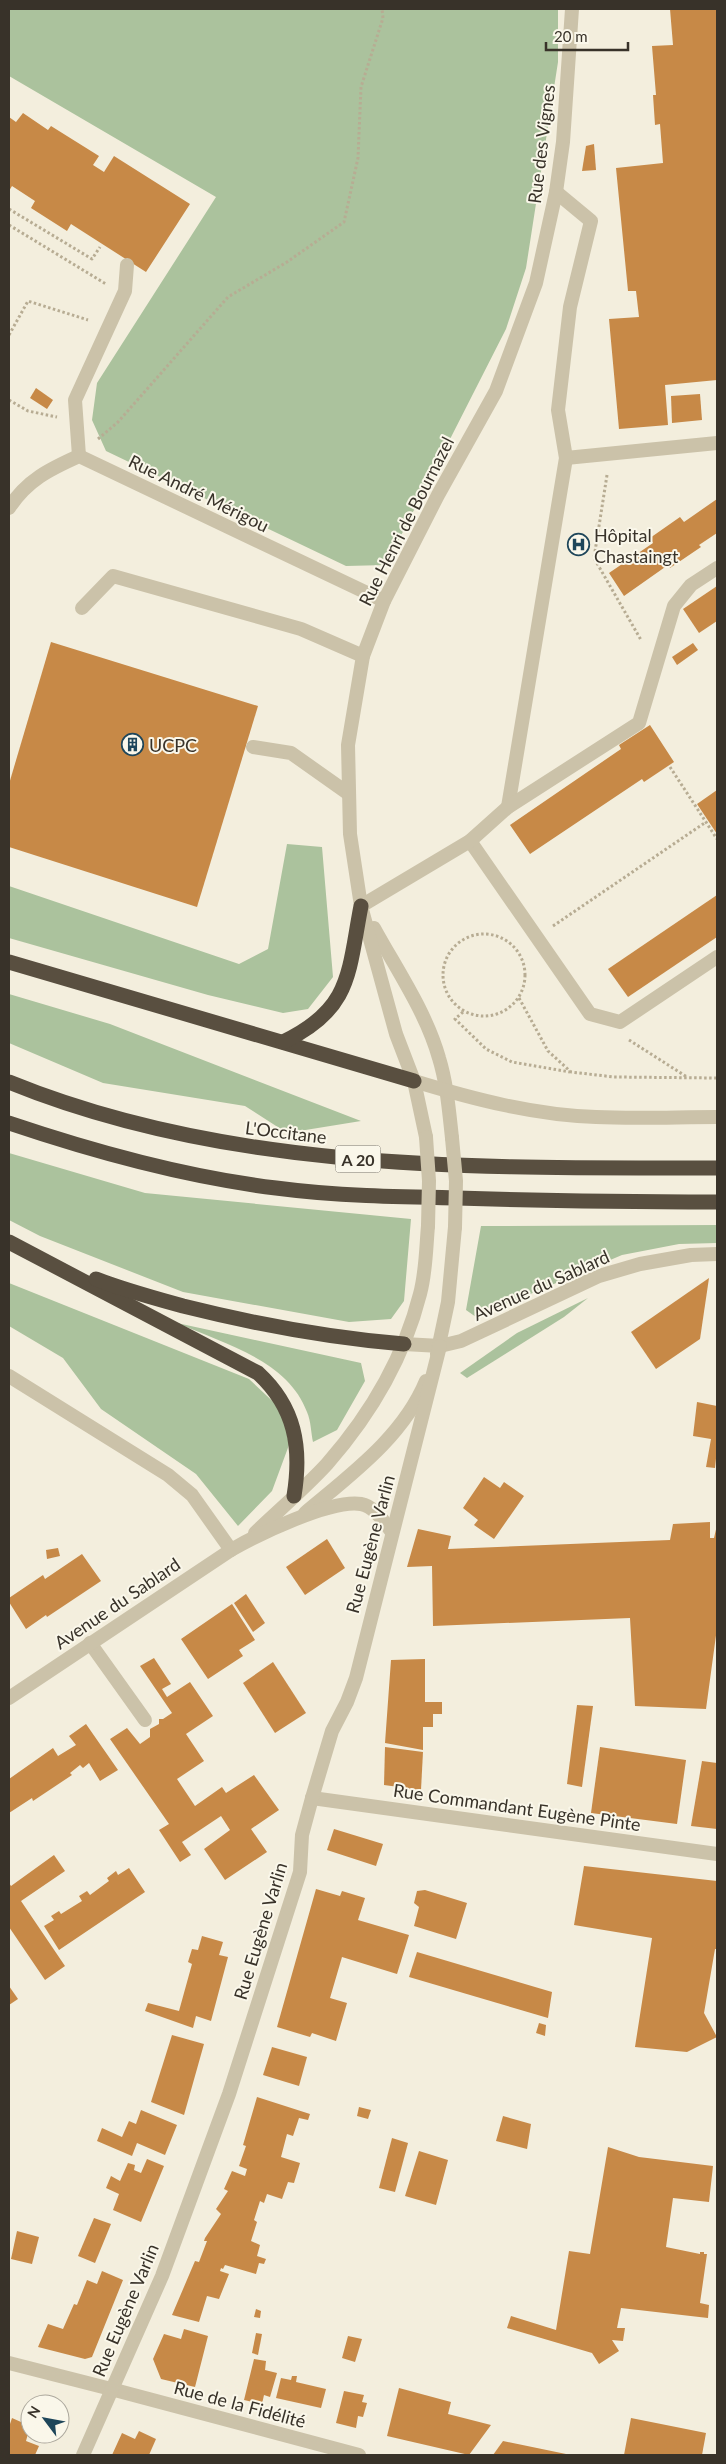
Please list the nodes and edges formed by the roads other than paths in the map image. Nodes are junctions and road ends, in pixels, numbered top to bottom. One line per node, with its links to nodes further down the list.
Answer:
1 (572, 9): 2 (street, Rue des Vignes)
2 (556, 192): 4 (street, Rue des Vignes); 7 (street)
3 (127, 265): 6 (street)
4 (536, 282): 10 (street, Rue Henri de Bournazel)
5 (717, 443): 7 (street)
6 (78, 456): 8 (street); 10 (street, Rue André Mérigou)
7 (566, 458): 15 (street)
8 (9, 508)
9 (717, 568): 15 (street)
10 (384, 601): 12 (street, Rue Henri de Bournazel)
11 (82, 608): 12 (street)
12 (363, 656): 14 (street, Rue Henri de Bournazel)
13 (253, 747): 14 (street)
14 (349, 794): 17 (street, Rue Henri de Bournazel)
15 (508, 808): 16 (street)
16 (470, 841): 17 (street); 18 (street)
17 (361, 906): 20 (highway); 21 (street, Rue Henri de Bournazel); 23 (street, Rue Henri de Bournazel)
18 (717, 957)
19 (9, 962): 20 (highway)
20 (283, 1042): 21 (highway)
21 (414, 1081): 23 (street); 31 (street, Avenue du Sablard, bridge)
22 (9, 1082): 26 (highway, L'Occitane / A 20)
23 (447, 1091): 24 (street); 32 (street, Avenue du Sablard, bridge)
24 (717, 1117)
25 (9, 1123): 27 (highway, A 20)
26 (717, 1168)
27 (717, 1202)
28 (9, 1242): 29 (highway)
29 (28, 1251): 31 (highway); 34 (highway)
30 (717, 1254): 32 (street, Avenue du Sablard)
31 (404, 1344): 32 (street, Avenue du Sablard); 34 (street, Avenue du Sablard)
32 (440, 1346): 35 (street, Avenue du Sablard); 36 (street, Rue Eugène Varlin)
33 (9, 1376): 38 (street)
34 (294, 1496): 37 (street, Avenue du Sablard)
35 (299, 1518): 36 (street, Avenue du Sablard); 37 (street, Avenue du Sablard)
36 (392, 1532): 42 (street, Rue Eugène Varlin)
37 (248, 1540): 38 (street, Avenue du Sablard)
38 (231, 1550): 39 (street, Avenue du Sablard)
39 (90, 1643): 40 (street, Avenue du Sablard); 41 (street)
40 (9, 1698)
41 (145, 1720)
42 (312, 1798): 43 (street, Rue Commandant Eugène Pinte); 45 (street, Rue Eugène Varlin)
43 (717, 1854)
44 (9, 2363): 45 (street, Rue de la Fidélité)
45 (111, 2389): 46 (street, Rue Eugène Varlin); 47 (street, Rue de la Fidélité)
46 (83, 2455)
47 (359, 2455)

